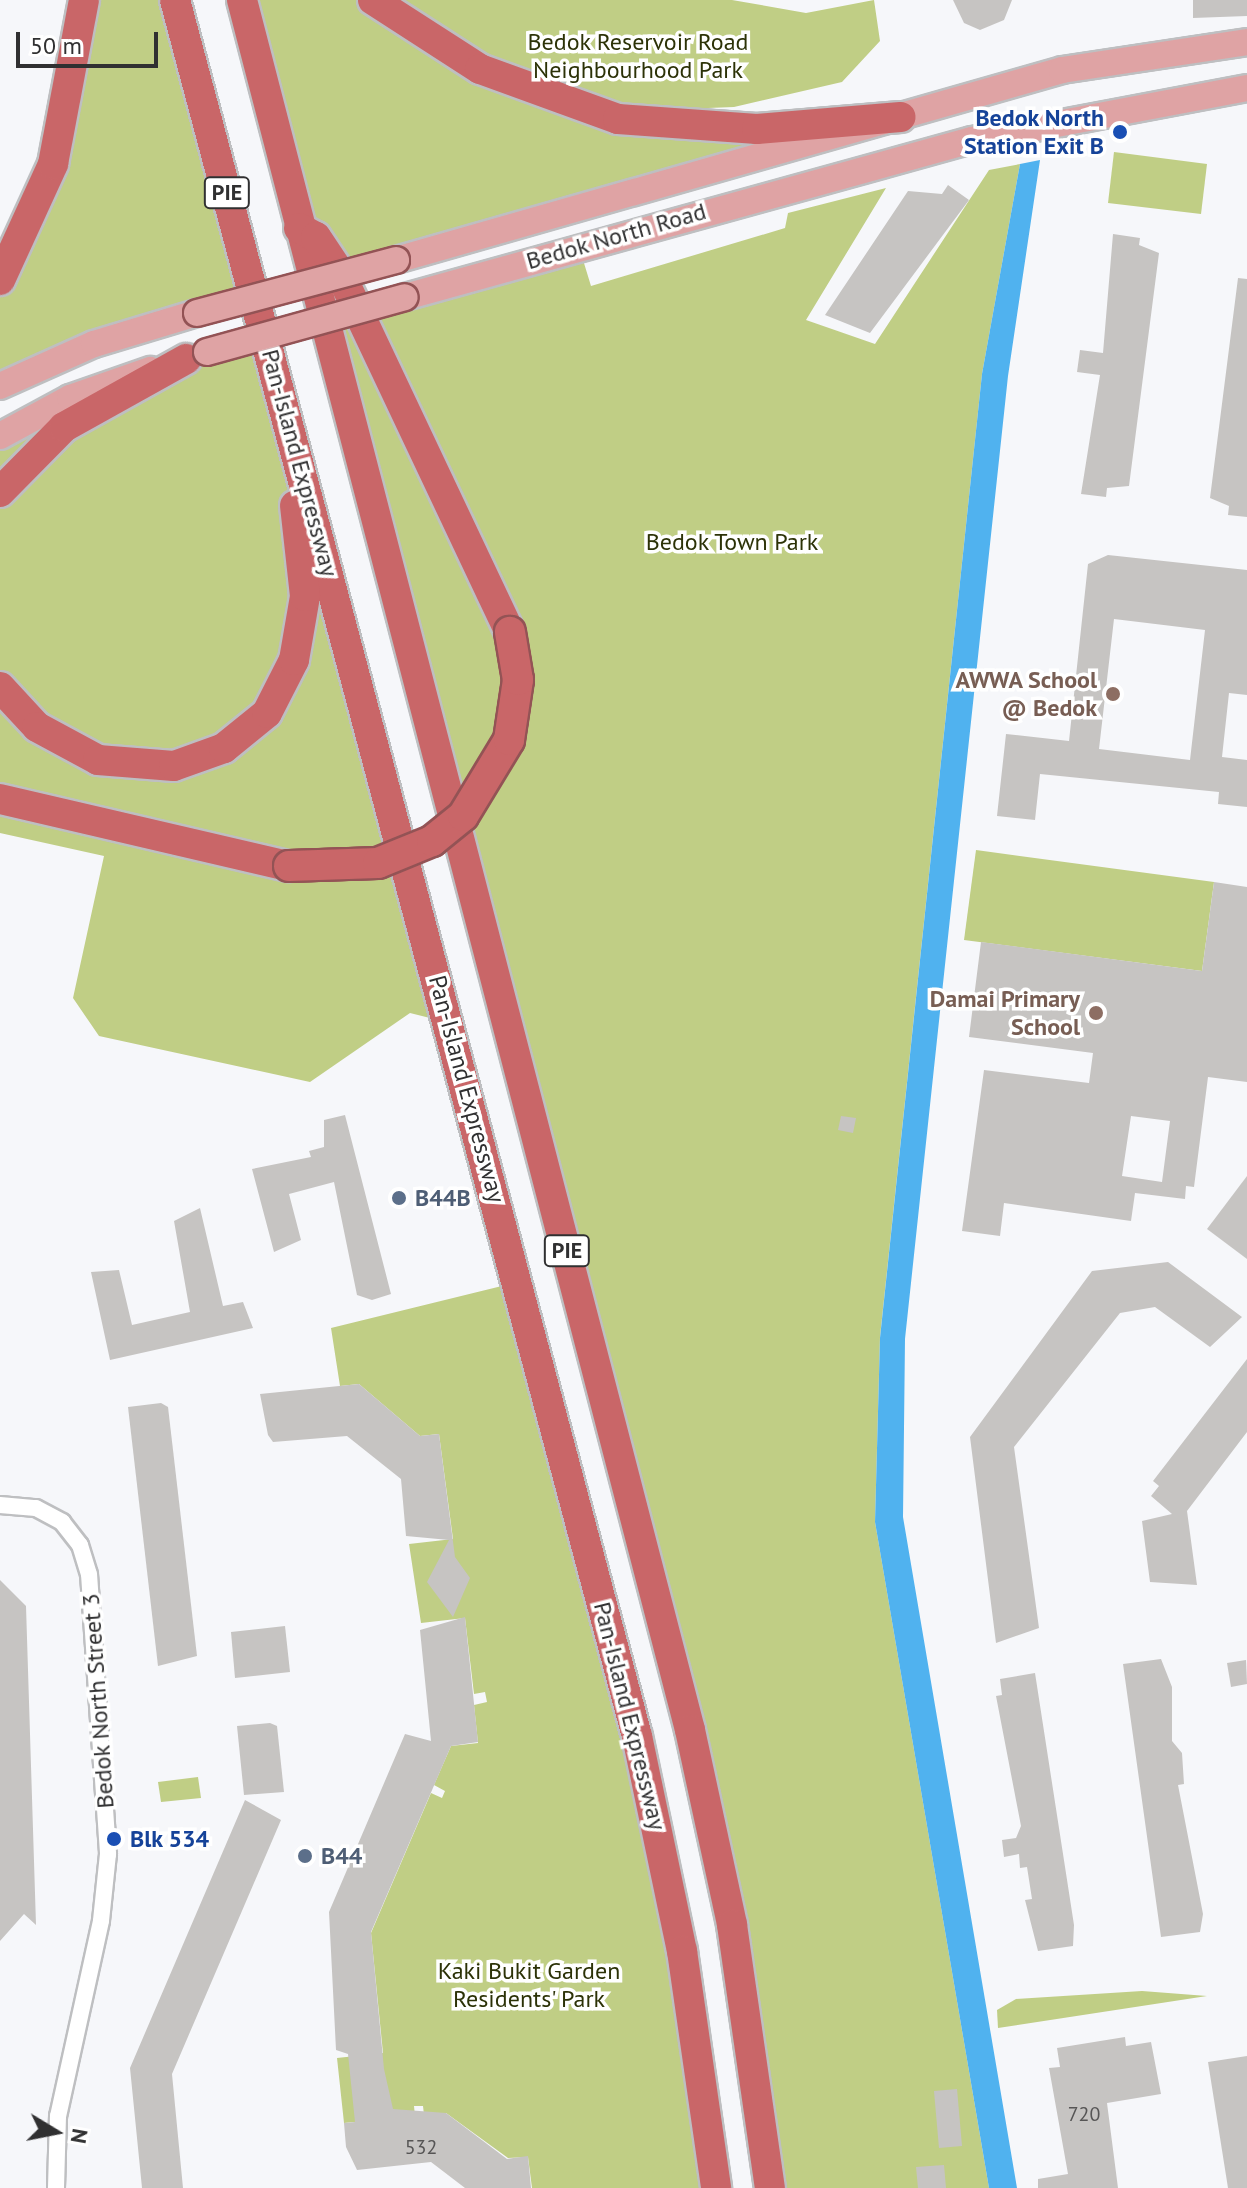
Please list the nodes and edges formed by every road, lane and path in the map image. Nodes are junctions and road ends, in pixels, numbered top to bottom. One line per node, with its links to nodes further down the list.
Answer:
1 (84, 0): 9 (highway)
2 (175, 0): 12 (highway, Pan-Island Expressway / PIE)
3 (242, 0): 8 (highway, PIE)
4 (373, 0): 7 (highway)
5 (1247, 42): 7 (main road, Bedok North Road)
6 (1247, 88): 10 (main road, Bedok North Road, bridge)
7 (900, 117): 11 (main road, Bedok North Road, bridge)
8 (299, 228): 16 (highway, bridge); 20 (highway, PIE)
9 (0, 280)
10 (196, 355): 13 (main road, Bedok North Road); 14 (highway)
11 (0, 386)
12 (279, 386): 15 (highway); 19 (highway, Pan-Island Expressway / PIE)
13 (0, 436)
14 (0, 492)
15 (0, 687)
16 (0, 799)
17 (0, 1505): 18 (street, Bedok North Street 3)
18 (56, 2188)
19 (716, 2188)
20 (770, 2188)

